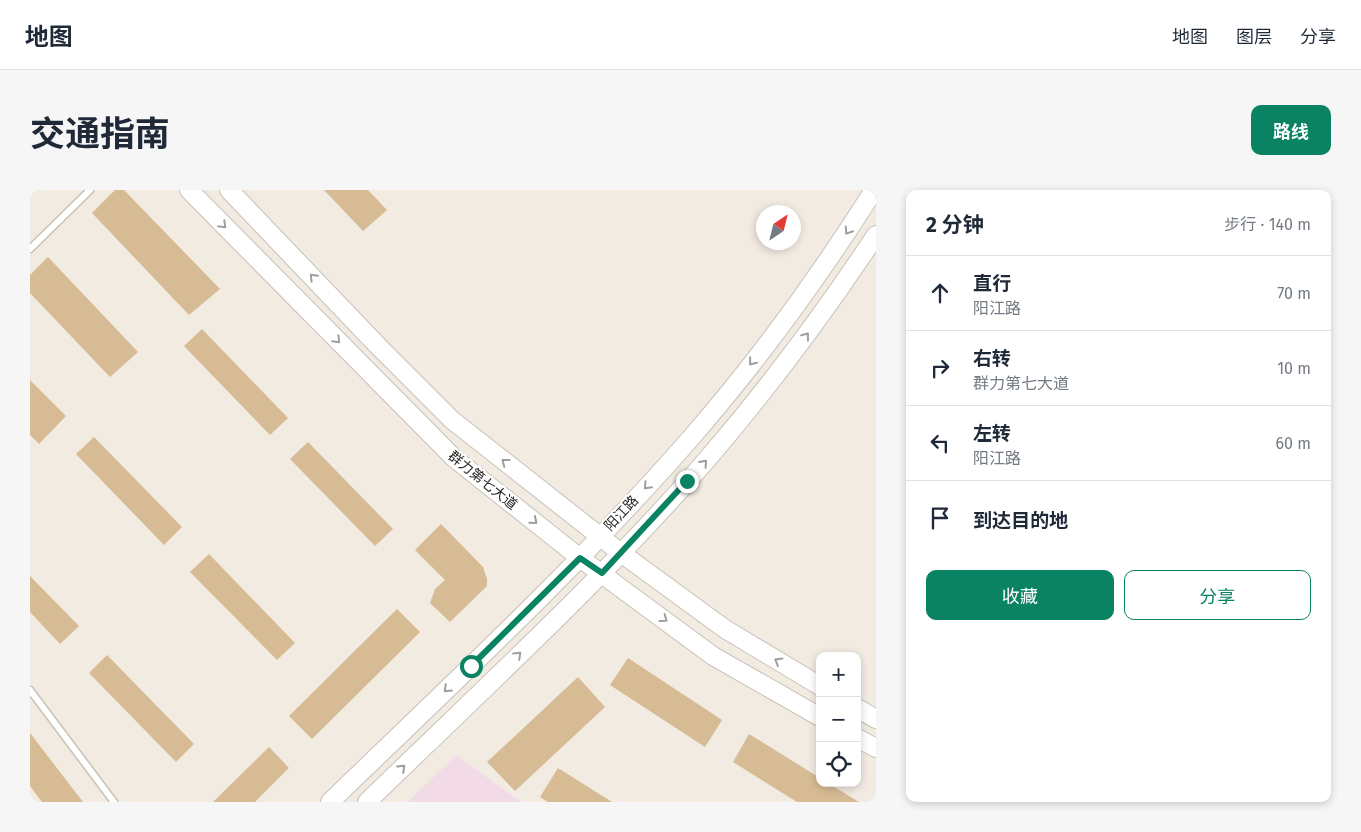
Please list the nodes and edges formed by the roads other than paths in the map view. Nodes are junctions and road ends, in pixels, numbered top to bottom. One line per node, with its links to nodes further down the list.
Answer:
1 (90, 190): 6 (lane)
2 (189, 190): 9 (main road, 群力第七大道, one-way to 9)
3 (230, 190): 7 (main road, 群力第七大道, one-way to 3)
4 (874, 190): 7 (main road, 阳江路, one-way to 7)
5 (876, 235): 8 (main road, 阳江路, one-way to 5)
6 (30, 249)
7 (600, 536): 8 (main road, 群力第七大道); 9 (main road, 阳江路)
8 (621, 553): 10 (main road, 阳江路); 11 (main road, 群力第七大道, one-way to 8)
9 (580, 558): 10 (main road, 群力第七大道); 19 (main road, 阳江路, one-way to 19)
10 (602, 573): 14 (main road, 群力第七大道, one-way to 14); 20 (main road, 阳江路, one-way to 10)
11 (816, 684)
12 (30, 690): 18 (lane)
13 (861, 711): 15 (main road)
14 (816, 715)
15 (876, 720)
16 (861, 740): 17 (main road)
17 (876, 748)
18 (114, 802)
19 (330, 802)
20 (367, 802)

